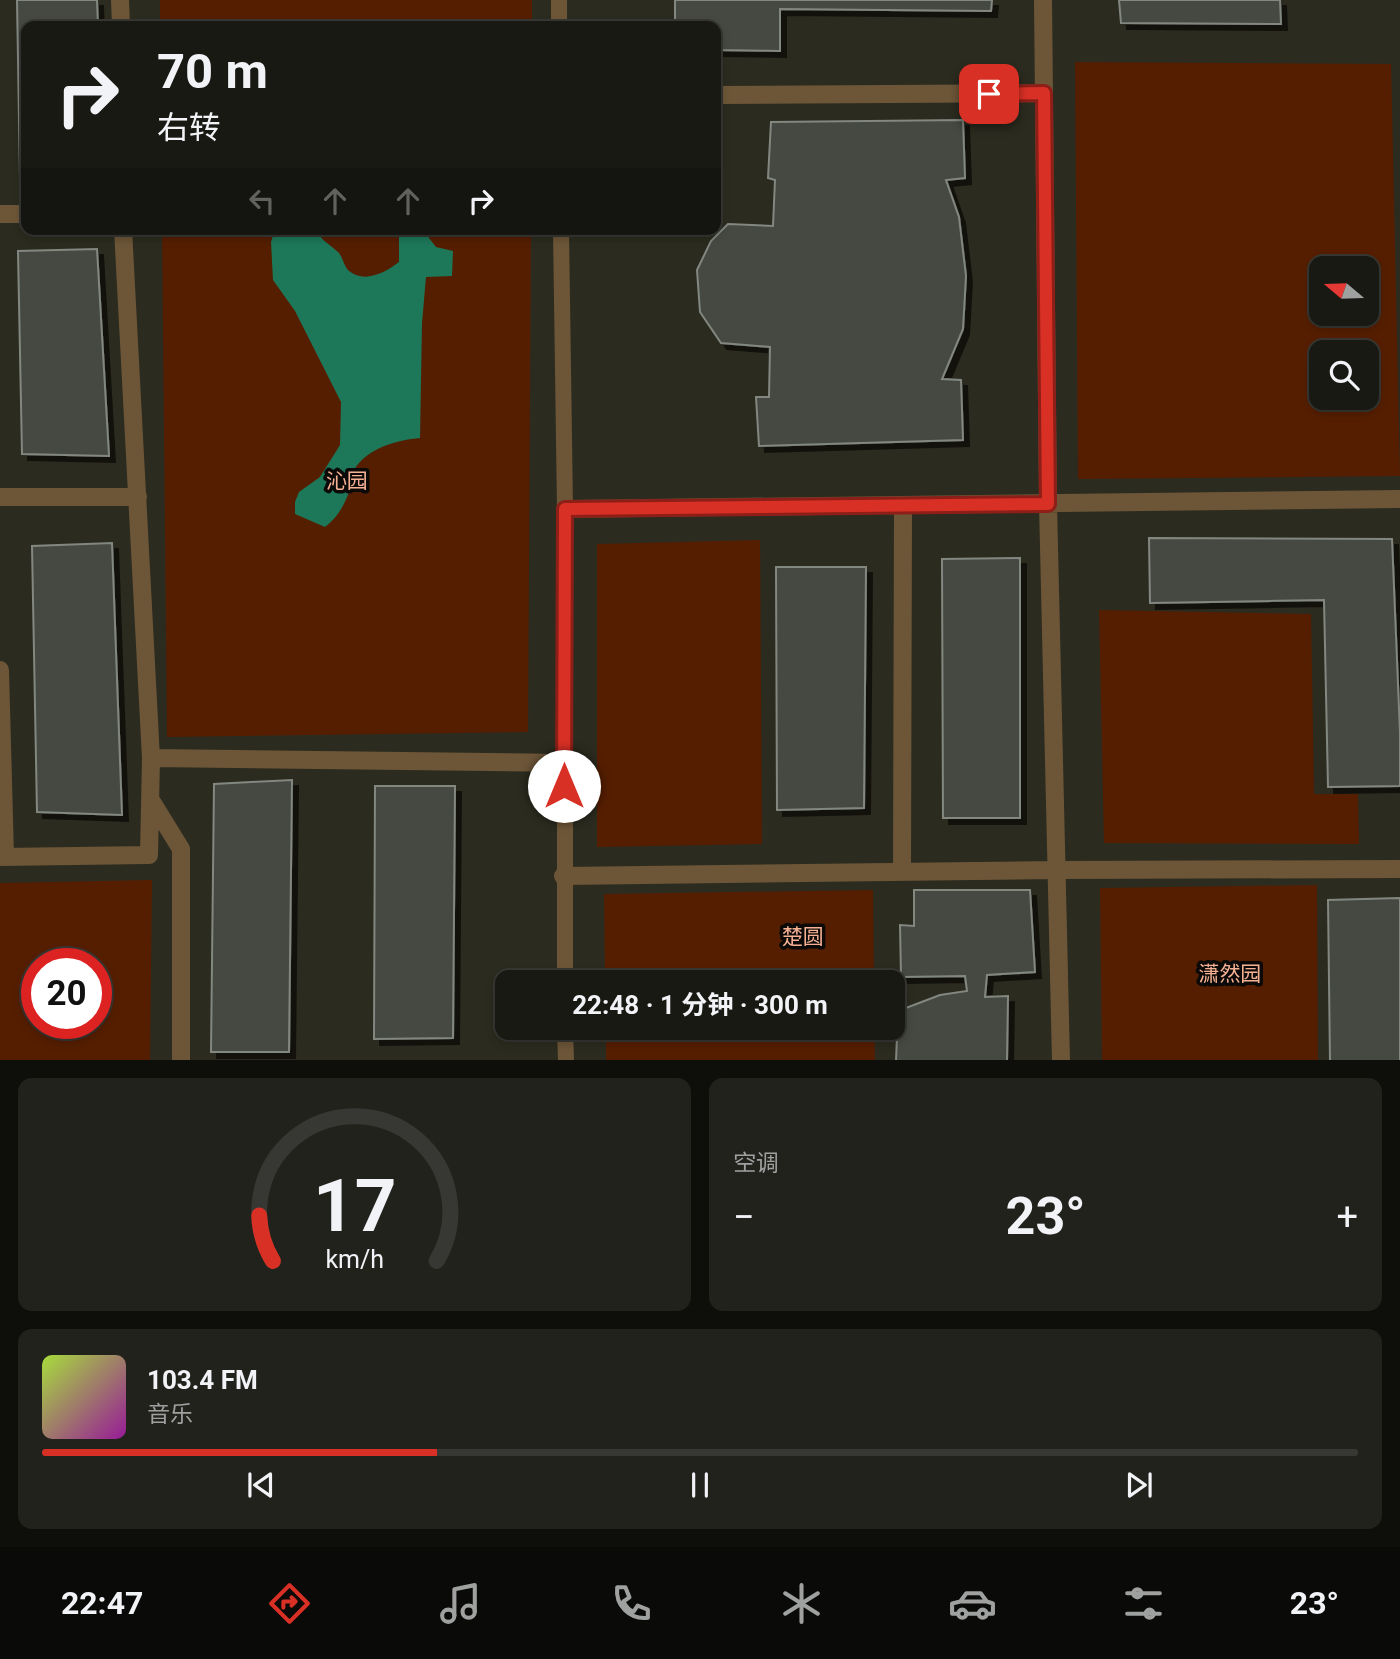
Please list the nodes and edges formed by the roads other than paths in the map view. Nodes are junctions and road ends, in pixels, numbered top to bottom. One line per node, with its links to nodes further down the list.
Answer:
1 (120, 0): 4 (street)
2 (559, 0): 5 (lane)
3 (1043, 0): 6 (street)
4 (121, 21)
5 (559, 21)
6 (1044, 93): 7 (street); 15 (street)
7 (721, 95)
8 (0, 214): 9 (street)
9 (21, 214)
10 (123, 235): 12 (street)
11 (561, 235): 17 (lane)
12 (138, 496): 13 (street); 19 (street)
13 (0, 497)
14 (1400, 499): 15 (street)
15 (1048, 504): 16 (street); 24 (street)
16 (903, 506): 17 (street); 25 (street)
17 (565, 509): 20 (lane)
18 (0, 670): 22 (street)
19 (151, 758): 20 (street); 21 (street)
20 (564, 763): 26 (lane)
21 (152, 802): 22 (street); 29 (street)
22 (3, 857)
23 (1400, 869): 24 (street)
24 (1057, 870): 25 (street); 31 (street)
25 (902, 872): 26 (street)
26 (563, 876): 27 (lane)
27 (565, 970)
28 (565, 1040): 30 (lane)
29 (181, 1060)
30 (566, 1060)
31 (1061, 1060)

